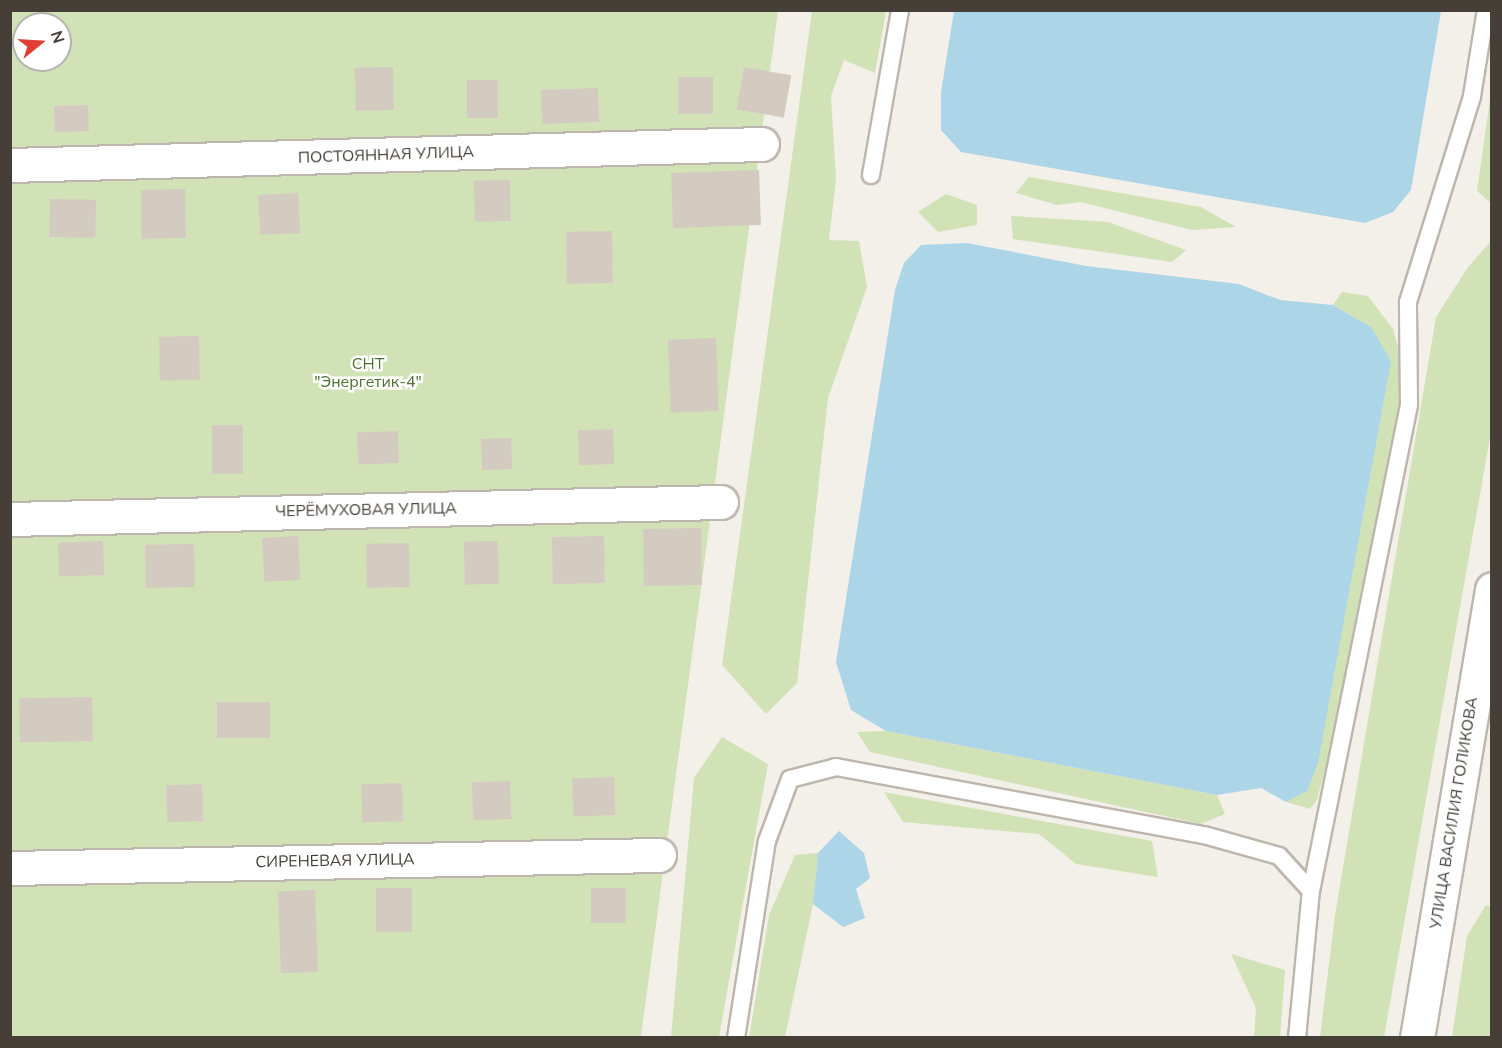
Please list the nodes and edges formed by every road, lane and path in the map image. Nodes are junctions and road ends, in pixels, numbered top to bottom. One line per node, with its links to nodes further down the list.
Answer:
1 (900, 10): 5 (lane)
2 (1486, 10): 11 (lane)
3 (762, 144): 4 (street, ПОСТОЯННАЯ УЛИЦА)
4 (10, 165)
5 (871, 175)
6 (721, 502): 7 (street, ЧЕРЁМУХОВАЯ УЛИЦА)
7 (10, 519)
8 (1491, 589): 14 (street, УЛИЦА ВАСИЛИЯ ГОЛИКОВА)
9 (658, 855): 10 (street, СИРЕНЕВАЯ УЛИЦА)
10 (10, 868)
11 (1311, 891): 12 (lane); 13 (lane)
12 (736, 1038)
13 (1297, 1038)
14 (1417, 1038)

